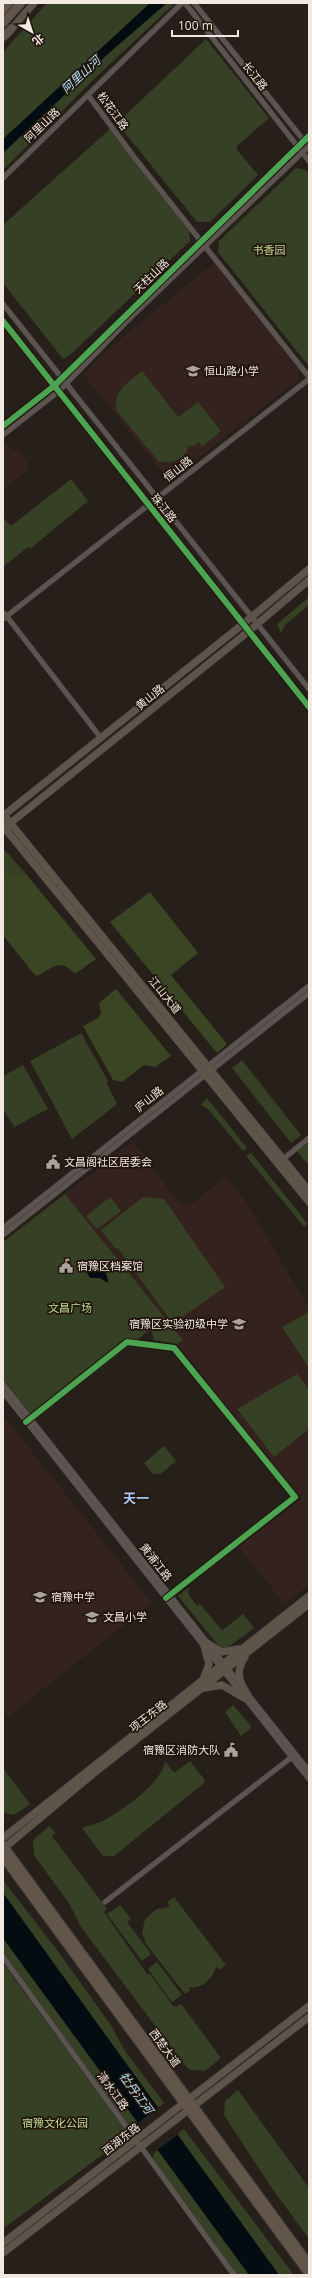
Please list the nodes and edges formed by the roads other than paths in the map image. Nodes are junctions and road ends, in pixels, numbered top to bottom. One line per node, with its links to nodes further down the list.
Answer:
1 (9, 3): 7 (highway)
2 (21, 3): 8 (highway)
3 (34, 3): 9 (main road)
4 (182, 3): 11 (street, 阿里山路)
5 (185, 3): 14 (street, 长江路)
6 (194, 3): 13 (street, 长江路)
7 (3, 10)
8 (3, 23)
9 (11, 30): 10 (highway)
10 (3, 38)
11 (88, 95): 18 (street, 阿里山路); 19 (street, 松花江路)
12 (309, 136): 13 (street, 天柱山路)
13 (304, 141): 14 (street, 天柱山路); 15 (street, 长江路)
14 (298, 147): 16 (street, 长江路); 19 (street, 天柱山路)
15 (309, 147): 16 (street, 天柱山路)
16 (302, 153): 17 (street, 长江路); 19 (street, 天柱山路)
17 (309, 161)
18 (3, 178)
19 (204, 243): 22 (street, 松花江路); 23 (street, 天柱山路); 24 (street, 天柱山路)
20 (3, 304): 23 (street, 珠江路)
21 (3, 321): 25 (street, 珠江路)
22 (309, 376): 31 (street, 恒山路)
23 (61, 378): 24 (street, 珠江路); 25 (street, 天柱山路)
24 (66, 384): 26 (street, 天柱山路); 29 (street, 珠江路)
25 (54, 386): 26 (street, 珠江路); 27 (street, 天柱山路)
26 (59, 391): 28 (street, 天柱山路); 30 (street, 珠江路)
27 (3, 426)
28 (3, 435)
29 (122, 454): 30 (street); 31 (street, 珠江路)
30 (114, 460): 32 (street, 珠江路)
31 (156, 497): 32 (street, 恒山路); 36 (street, 珠江路)
32 (148, 504): 35 (street, 恒山路); 37 (street, 珠江路)
33 (309, 569): 36 (main road, 黄山路)
34 (309, 580): 38 (main road, 黄山路)
35 (4, 616): 42 (street)
36 (251, 618): 37 (main road, 黄山路); 38 (street, 珠江路)
37 (244, 624): 39 (street, 珠江路); 42 (main road, 黄山路)
38 (257, 625): 39 (main road, 黄山路); 40 (street, 珠江路)
39 (249, 631): 41 (street, 珠江路); 44 (main road, 黄山路)
40 (309, 689)
41 (309, 707)
42 (101, 738): 43 (main road, 黄山路)
43 (3, 815): 44 (main road, 江山大道)
44 (11, 823): 45 (main road, 黄山路); 48 (main road, 江山大道)
45 (3, 828): 49 (main road, 江山大道)
46 (309, 986): 48 (street, 庐山路)
47 (309, 994): 48 (street, 庐山路)
48 (209, 1068): 49 (street, 庐山路); 51 (main road, 江山大道)
49 (203, 1073): 51 (main road, 江山大道); 54 (street, 庐山路); 55 (street, 庐山路)
50 (309, 1138): 51 (street)
51 (280, 1161): 52 (main road, 江山大道); 53 (main road, 江山大道)
52 (309, 1191)
53 (309, 1202)
54 (3, 1228)
55 (3, 1235)
56 (3, 1384): 58 (street, 黄浦江路)
57 (3, 1392): 58 (street, 黄浦江路)
58 (28, 1420): 60 (street, 黄浦江路); 60 (street)
59 (309, 1596): 63 (main road, 项王东路)
60 (168, 1597): 62 (street, 黄浦江路)
61 (309, 1604): 63 (main road, 项王东路)
62 (206, 1644): 63 (main road); 64 (street, 黄浦江路); 65 (main road)
63 (248, 1648): 64 (main road, 项王东路); 66 (main road)
64 (224, 1667): 65 (main road, 项王东路); 66 (street)
65 (200, 1686): 66 (main road); 70 (main road, 项王东路); 71 (main road, 项王东路)
66 (246, 1696): 67 (street)
67 (293, 1755): 68 (street); 69 (street); 73 (street)
68 (309, 1771)
69 (309, 1778)
70 (3, 1838)
71 (4, 1847): 77 (highway, 西楚大道)
72 (3, 1857): 77 (highway, 西楚大道)
73 (105, 1902)
74 (3, 1957): 79 (street, 清水江路)
75 (309, 2006): 77 (main road, 西湖东路)
76 (309, 2017): 78 (main road, 西湖东路)
77 (186, 2101): 78 (highway, 西楚大道); 79 (main road, 西湖东路)
78 (192, 2109): 80 (main road, 西湖东路); 83 (highway, 西楚大道); 84 (highway, 西楚大道)
79 (139, 2139): 80 (street, 清水江路); 81 (main road, 西湖东路)
80 (144, 2146): 82 (main road, 西湖东路); 85 (street, 清水江路)
81 (3, 2243)
82 (3, 2253)
83 (309, 2264)
84 (309, 2274)
85 (234, 2275)

